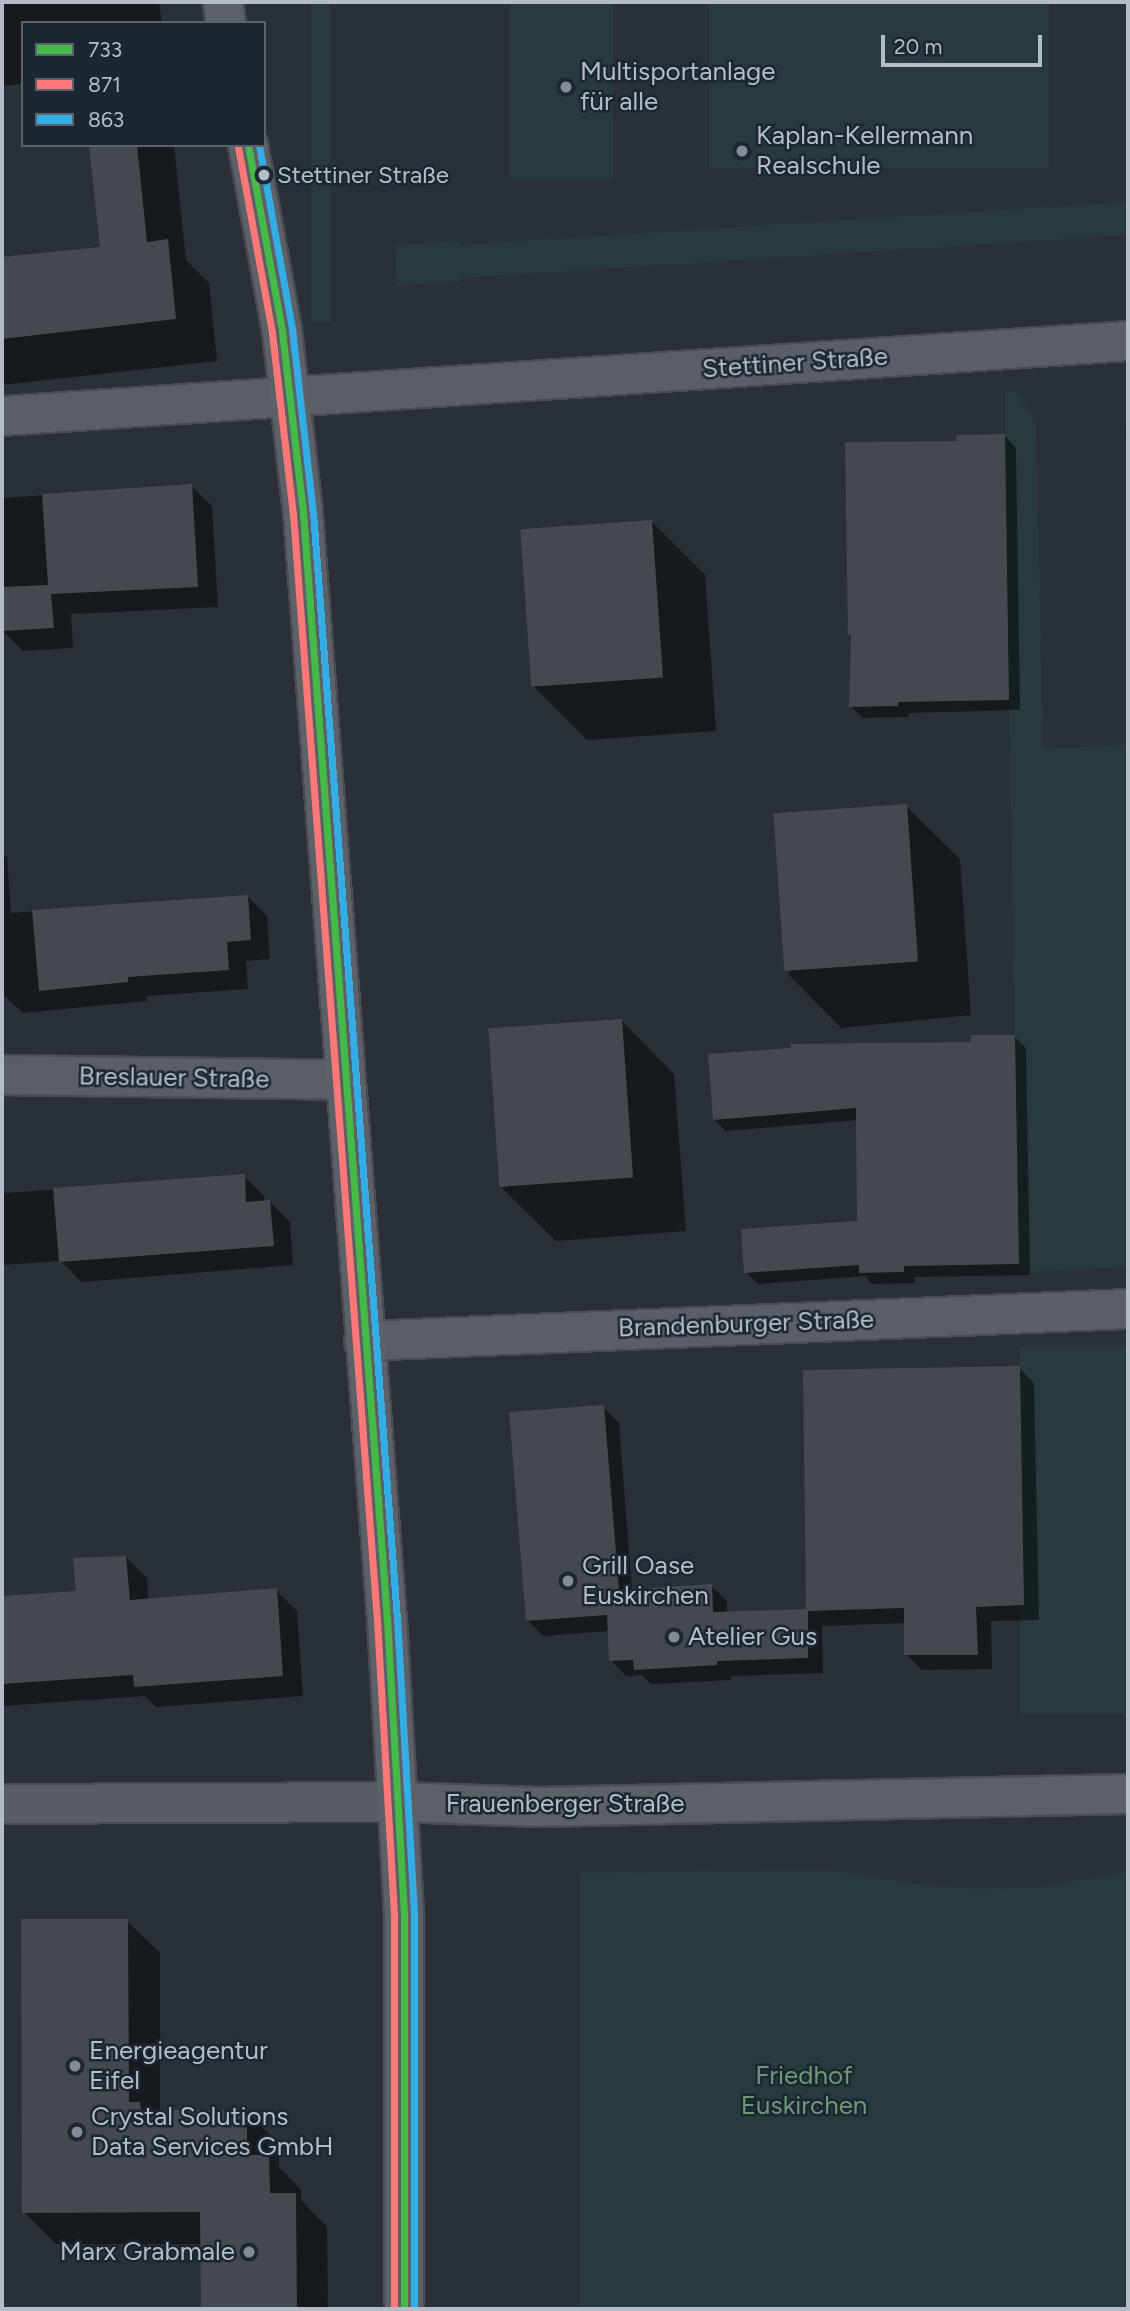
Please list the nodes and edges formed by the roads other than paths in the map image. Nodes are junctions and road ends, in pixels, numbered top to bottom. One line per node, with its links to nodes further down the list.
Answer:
1 (223, 2): 2 (main road)
2 (226, 21)
3 (248, 147): 5 (main road)
4 (1128, 341): 5 (street, Stettiner Straße)
5 (290, 399): 6 (street, Stettiner Straße); 8 (main road)
6 (2, 416)
7 (2, 1075): 8 (street, Breslauer Straße)
8 (346, 1080): 10 (main road)
9 (1128, 1309): 10 (street, Brandenburger Straße)
10 (364, 1341): 12 (main road)
11 (1128, 1794): 12 (main road, Frauenberger Straße)
12 (397, 1802): 13 (street, Frauenberger Straße); 14 (main road)
13 (2, 1804)
14 (404, 2309)

